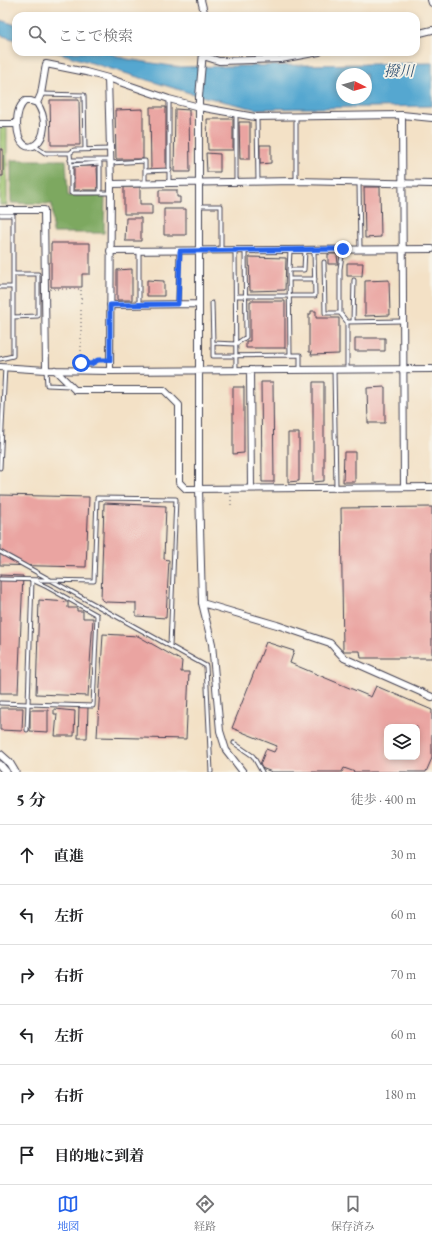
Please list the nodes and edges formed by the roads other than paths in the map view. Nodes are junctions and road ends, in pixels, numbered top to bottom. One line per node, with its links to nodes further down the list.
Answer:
1 (202, 0): 4 (street)
2 (431, 0): 3 (street)
3 (432, 3)
4 (204, 12)
5 (432, 30): 6 (street)
6 (420, 33)
7 (203, 56): 14 (street)
8 (208, 56): 9 (street)
9 (297, 56)
10 (108, 78): 11 (street); 12 (street); 24 (street)
11 (41, 94): 13 (street); 23 (lane)
12 (169, 99): 14 (street); 29 (lane)
13 (37, 103): 21 (street); 22 (street)
14 (199, 106): 15 (street); 36 (street)
15 (236, 113): 17 (street); 32 (lane)
16 (402, 116): 18 (street); 19 (street); 39 (street)
17 (257, 117): 18 (street); 33 (lane)
18 (296, 117): 31 (lane)
19 (432, 118)
20 (0, 124): 21 (street)
21 (17, 124): 22 (street)
22 (35, 146): 25 (lane)
23 (85, 149): 24 (lane); 25 (lane)
24 (110, 149): 27 (street)
25 (70, 153): 26 (lane)
26 (70, 160): 27 (lane); 28 (lane)
27 (110, 161): 30 (lane); 38 (street)
28 (71, 165): 41 (lane); 41 (lane)
29 (170, 170): 30 (lane); 35 (lane)
30 (146, 171): 34 (lane)
31 (296, 181): 33 (street); 37 (street)
32 (236, 182): 33 (street); 36 (street)
33 (258, 182)
34 (145, 183): 35 (street); 38 (street)
35 (169, 183): 36 (street)
36 (198, 183): 43 (street)
37 (359, 183): 39 (street); 47 (lane)
38 (111, 184): 42 (street)
39 (402, 184): 40 (street); 48 (street)
40 (432, 184)
41 (100, 193): 42 (lane)
42 (110, 193): 57 (street)
43 (198, 206): 50 (street); 51 (lane)
44 (0, 210): 89 (street)
45 (0, 215): 62 (lane)
46 (343, 249): 47 (street); 56 (street); 76 (lane)
47 (360, 249): 48 (street)
48 (402, 249): 49 (street); 78 (street)
49 (432, 249)
50 (198, 250): 51 (street); 59 (street); 74 (street)
51 (221, 250): 52 (street)
52 (235, 250): 53 (street); 68 (lane)
53 (245, 250): 54 (street); 69 (lane)
54 (290, 250): 55 (street); 61 (lane)
55 (305, 250): 56 (street); 61 (lane)
56 (314, 250): 64 (lane)
57 (110, 251): 58 (street); 75 (street)
58 (139, 251): 59 (street); 72 (lane)
59 (180, 251): 73 (lane)
60 (324, 262): 76 (lane)
61 (290, 270): 63 (lane)
62 (13, 274): 67 (lane); 77 (lane)
63 (289, 279): 64 (lane); 70 (lane)
64 (315, 279): 70 (lane)
65 (354, 280): 80 (lane)
66 (0, 287): 67 (lane)
67 (13, 287): 77 (lane)
68 (236, 296): 69 (lane); 82 (lane)
69 (246, 296): 70 (lane); 82 (lane)
70 (289, 296): 83 (lane)
71 (212, 303): 81 (lane)
72 (139, 304): 73 (street); 75 (street)
73 (178, 304): 74 (street)
74 (198, 304): 91 (street)
75 (110, 305): 97 (street)
76 (340, 313): 79 (lane)
77 (13, 317): 85 (lane)
78 (402, 321): 80 (lane); 87 (street)
79 (348, 322): 80 (lane); 96 (lane)
80 (353, 322)
81 (213, 343): 82 (lane); 84 (lane)
82 (236, 344): 84 (lane)
83 (290, 355): 84 (lane); 94 (lane)
84 (236, 356): 92 (lane)
85 (0, 359)
86 (2, 367): 89 (street); 99 (lane)
87 (403, 369): 88 (street); 96 (street); 101 (street)
88 (432, 369)
89 (46, 370): 90 (street); 98 (lane)
90 (55, 370): 97 (street); 98 (street)
91 (199, 370): 92 (street); 97 (street); 103 (street)
92 (236, 370): 93 (street)
93 (250, 370): 94 (street); 104 (street)
94 (300, 370): 95 (street)
95 (334, 370): 96 (street); 100 (lane)
96 (348, 370)
97 (110, 371)
98 (70, 386): 103 (street)
99 (0, 468)
100 (336, 487): 101 (street); 104 (street)
101 (404, 487): 102 (street)
102 (432, 487)
103 (199, 488): 104 (street); 109 (street)
104 (251, 488)
105 (0, 552): 108 (lane)
106 (0, 579): 107 (lane)
107 (32, 580): 108 (lane); 113 (lane); 113 (lane)
108 (51, 580): 110 (lane); 110 (lane)
109 (202, 603): 111 (street); 121 (street)
110 (170, 646): 120 (lane)
111 (432, 697)
112 (0, 703): 113 (lane)
113 (28, 704): 114 (lane)
114 (27, 730)
115 (234, 743): 122 (lane)
116 (0, 754): 119 (street)
117 (0, 765): 118 (street)
118 (6, 772)
119 (15, 772)
120 (212, 772)
121 (243, 772)
122 (262, 772)

